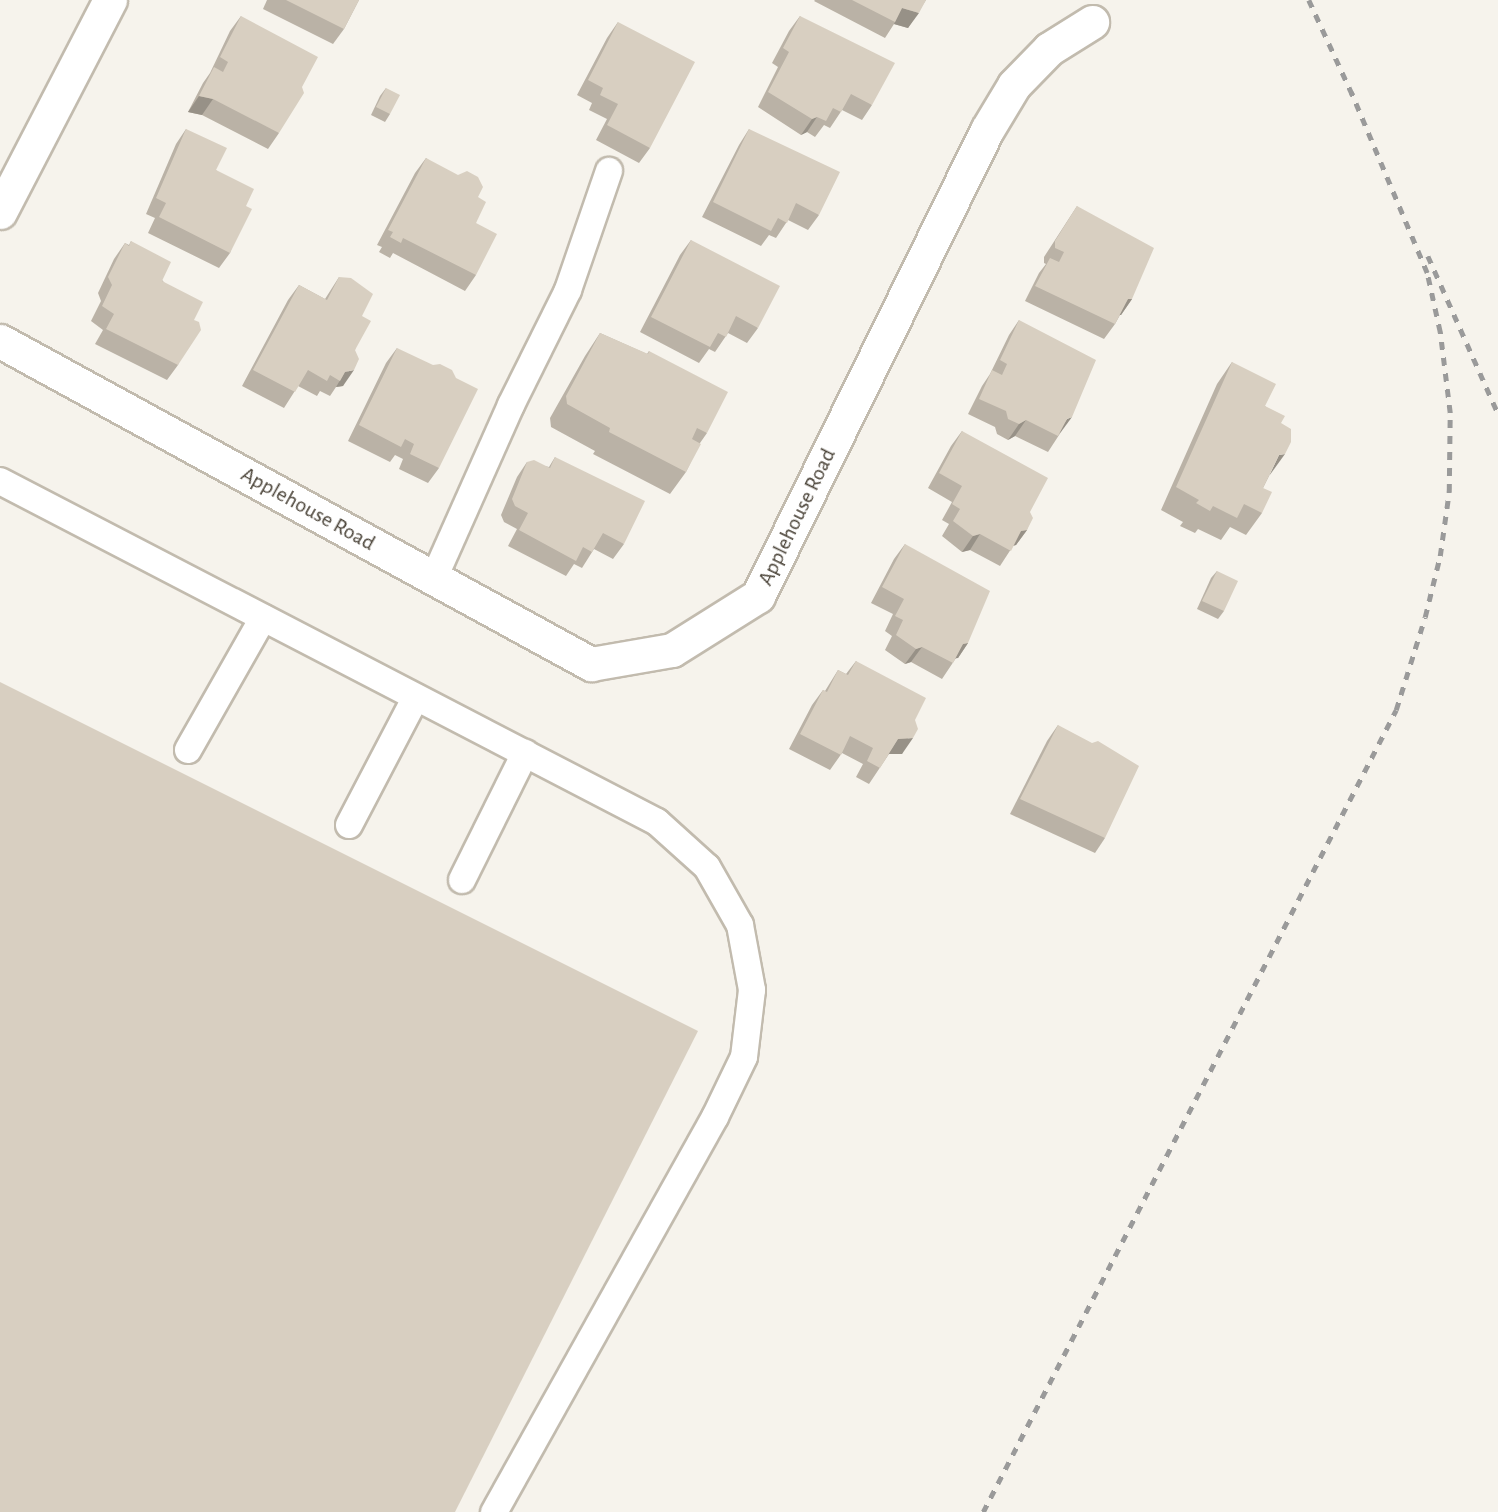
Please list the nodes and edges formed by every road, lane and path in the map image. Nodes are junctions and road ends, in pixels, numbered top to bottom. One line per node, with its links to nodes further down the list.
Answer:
1 (110, 0): 4 (street)
2 (1092, 22): 7 (street, Applehouse Road)
3 (609, 171): 7 (lane)
4 (0, 212)
5 (0, 342): 7 (street, Applehouse Road)
6 (0, 481): 8 (lane)
7 (434, 578)
8 (263, 618): 9 (lane); 10 (lane)
9 (416, 697): 11 (lane); 12 (lane)
10 (188, 750)
11 (525, 753): 13 (lane); 14 (lane)
12 (349, 825)
13 (462, 880)
14 (494, 1512)

